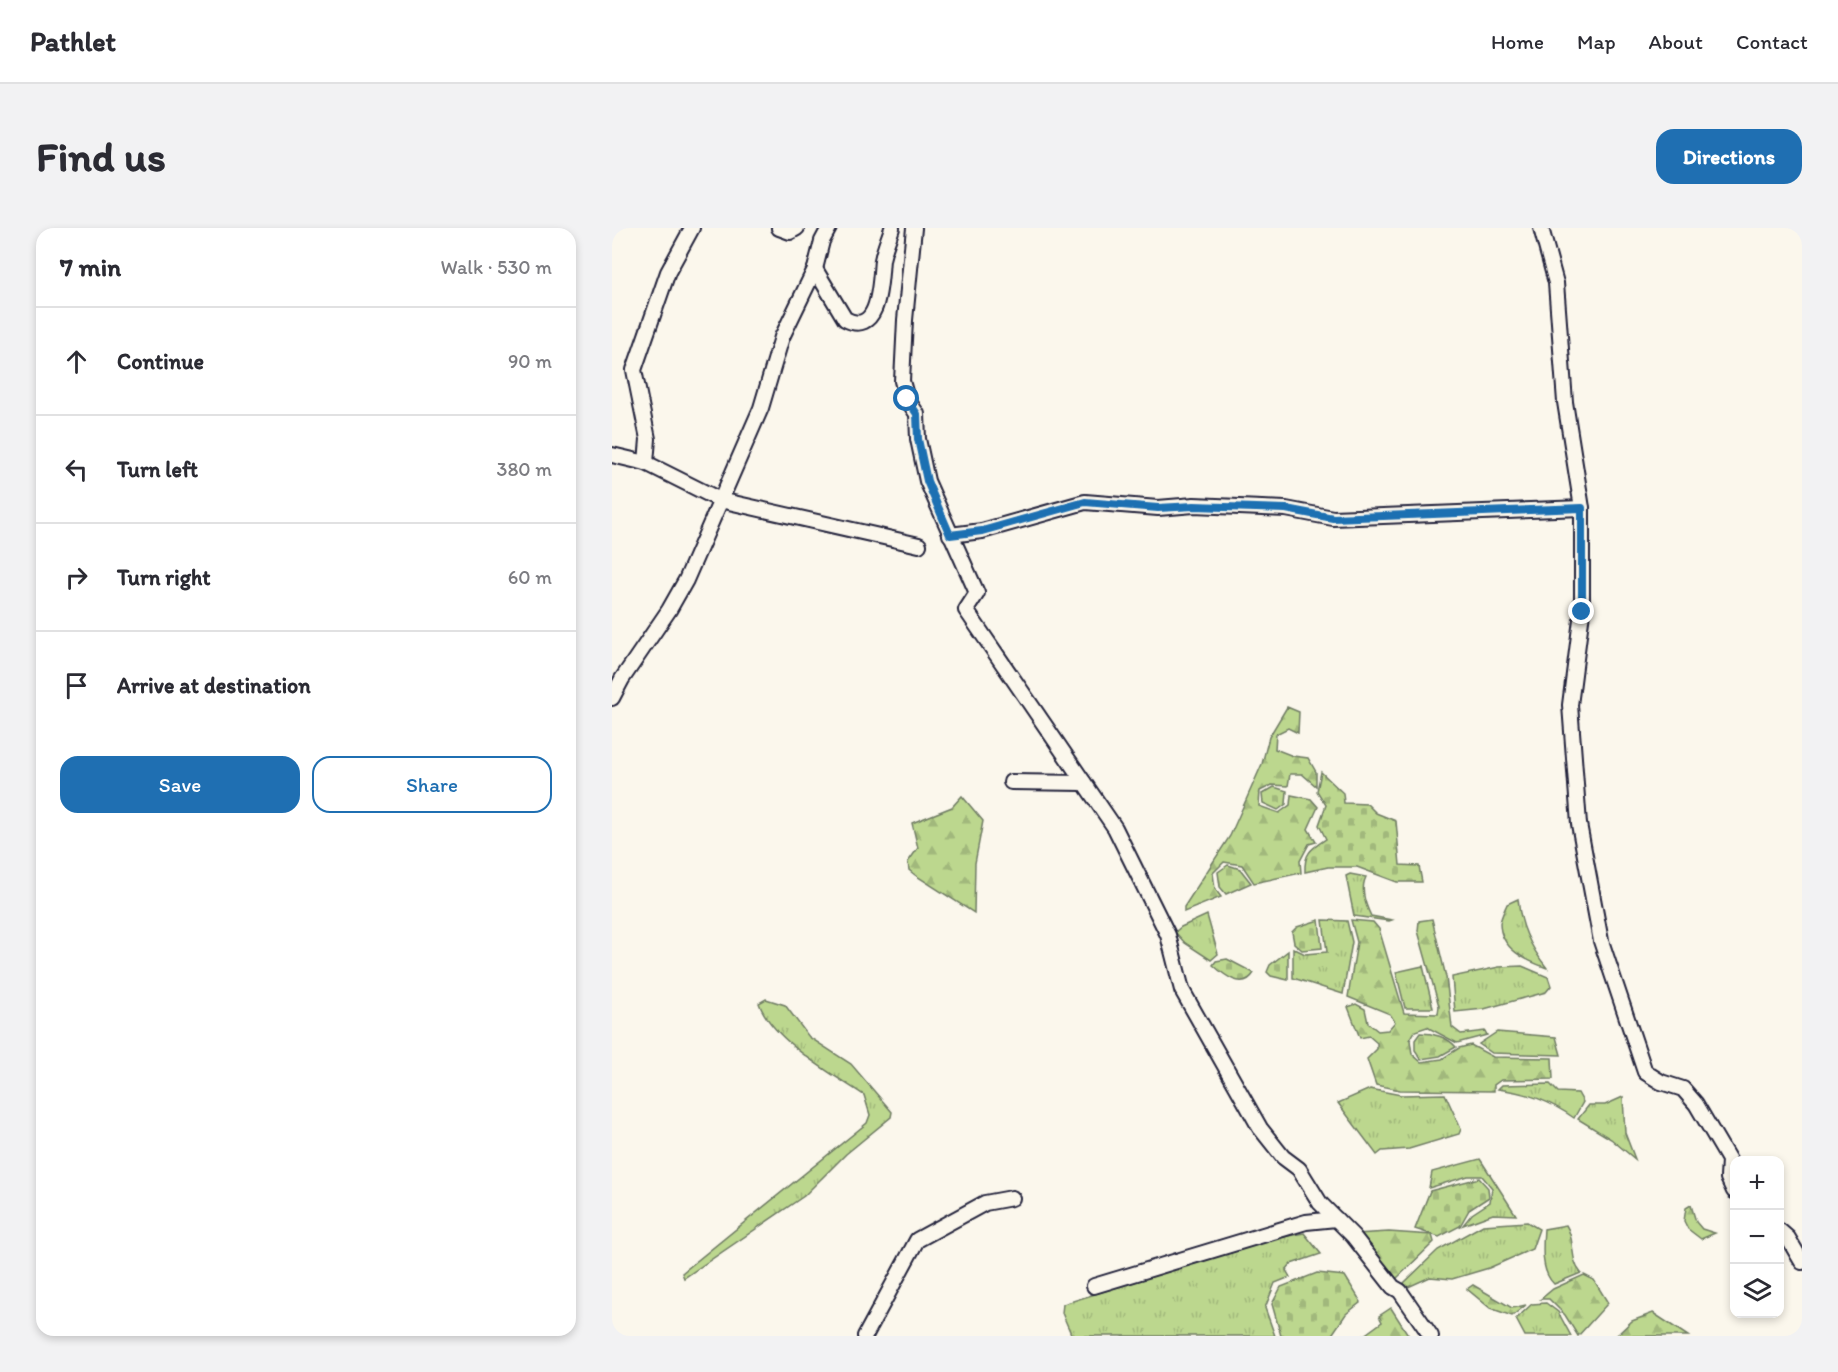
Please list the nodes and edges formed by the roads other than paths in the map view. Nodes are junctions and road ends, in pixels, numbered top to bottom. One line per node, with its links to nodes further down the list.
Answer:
1 (692, 228): 11 (street)
2 (779, 228): 3 (street)
3 (796, 228)
4 (812, 228): 8 (street)
5 (892, 228): 9 (street)
6 (914, 228): 14 (street)
7 (1541, 228): 13 (street)
8 (825, 234): 9 (street)
9 (815, 269): 12 (street)
10 (612, 455): 11 (street)
11 (646, 463): 12 (street)
12 (720, 500): 15 (street); 16 (street)
13 (1582, 508): 14 (street); 19 (street)
14 (950, 535): 18 (street)
15 (918, 545)
16 (612, 698)
17 (1011, 782): 18 (street)
18 (1084, 783): 21 (street)
19 (1730, 1182)
20 (1012, 1198): 25 (street)
21 (1336, 1219): 24 (street); 26 (street)
22 (1784, 1235): 23 (street)
23 (1802, 1262)
24 (1094, 1286)
25 (865, 1336)
26 (1431, 1336)

